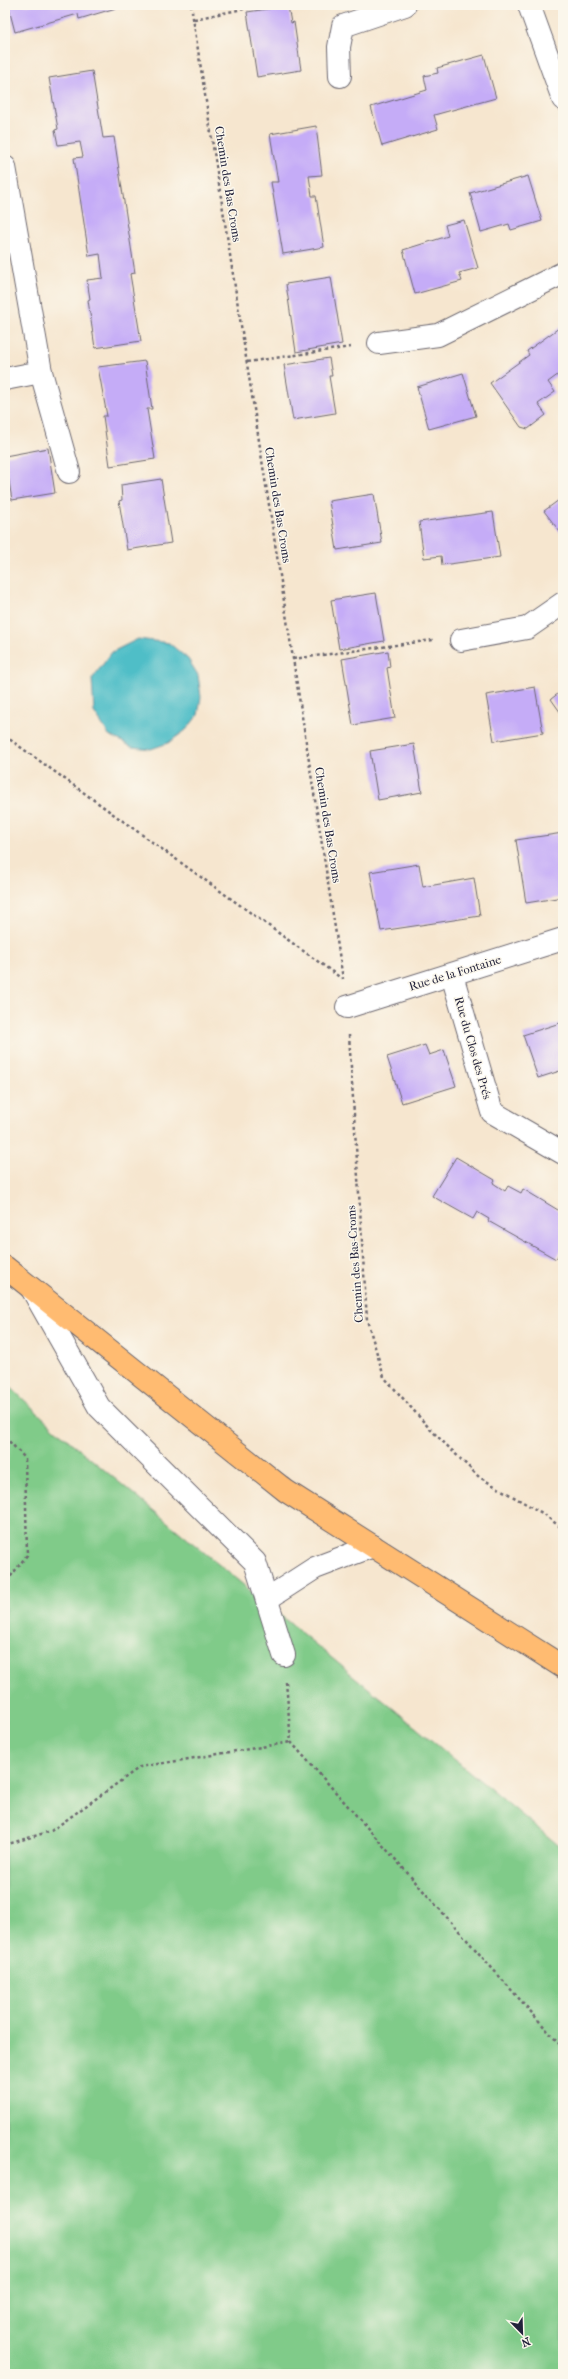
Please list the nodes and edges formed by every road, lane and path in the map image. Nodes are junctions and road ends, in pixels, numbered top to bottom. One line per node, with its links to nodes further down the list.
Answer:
1 (191, 5): 5 (path, Chemin des Bas Croms)
2 (263, 5): 5 (path)
3 (405, 5): 6 (street)
4 (529, 5): 7 (street)
5 (194, 19): 11 (path, Chemin des Bas Croms)
6 (340, 76)
7 (563, 99)
8 (5, 167): 12 (street)
9 (563, 273): 10 (street)
10 (379, 343): 11 (path)
11 (247, 362): 17 (path, Chemin des Bas Croms)
12 (42, 372): 13 (street); 14 (street)
13 (5, 379)
14 (69, 472)
15 (563, 602): 16 (street)
16 (461, 640): 17 (path)
17 (293, 658): 21 (path, Chemin des Bas Croms)
18 (5, 736): 21 (path)
19 (563, 939): 20 (street, Rue de la Fontaine)
20 (452, 975): 22 (street, Rue de la Fontaine); 23 (street, Rue du Clos des Prés)
21 (343, 979): 22 (path, Chemin des Bas Croms)
22 (347, 1007): 27 (path, Chemin des Bas-Croms)
23 (563, 1153)
24 (5, 1267): 25 (main road)
25 (32, 1289): 28 (main road); 30 (street)
26 (5, 1437): 29 (path)
27 (563, 1529)
28 (373, 1546): 30 (street); 32 (main road)
29 (5, 1584)
30 (267, 1599): 31 (street)
31 (284, 1655): 33 (path)
32 (563, 1667)
33 (291, 1742): 34 (path); 35 (path)
34 (5, 1845)
35 (563, 2048)

